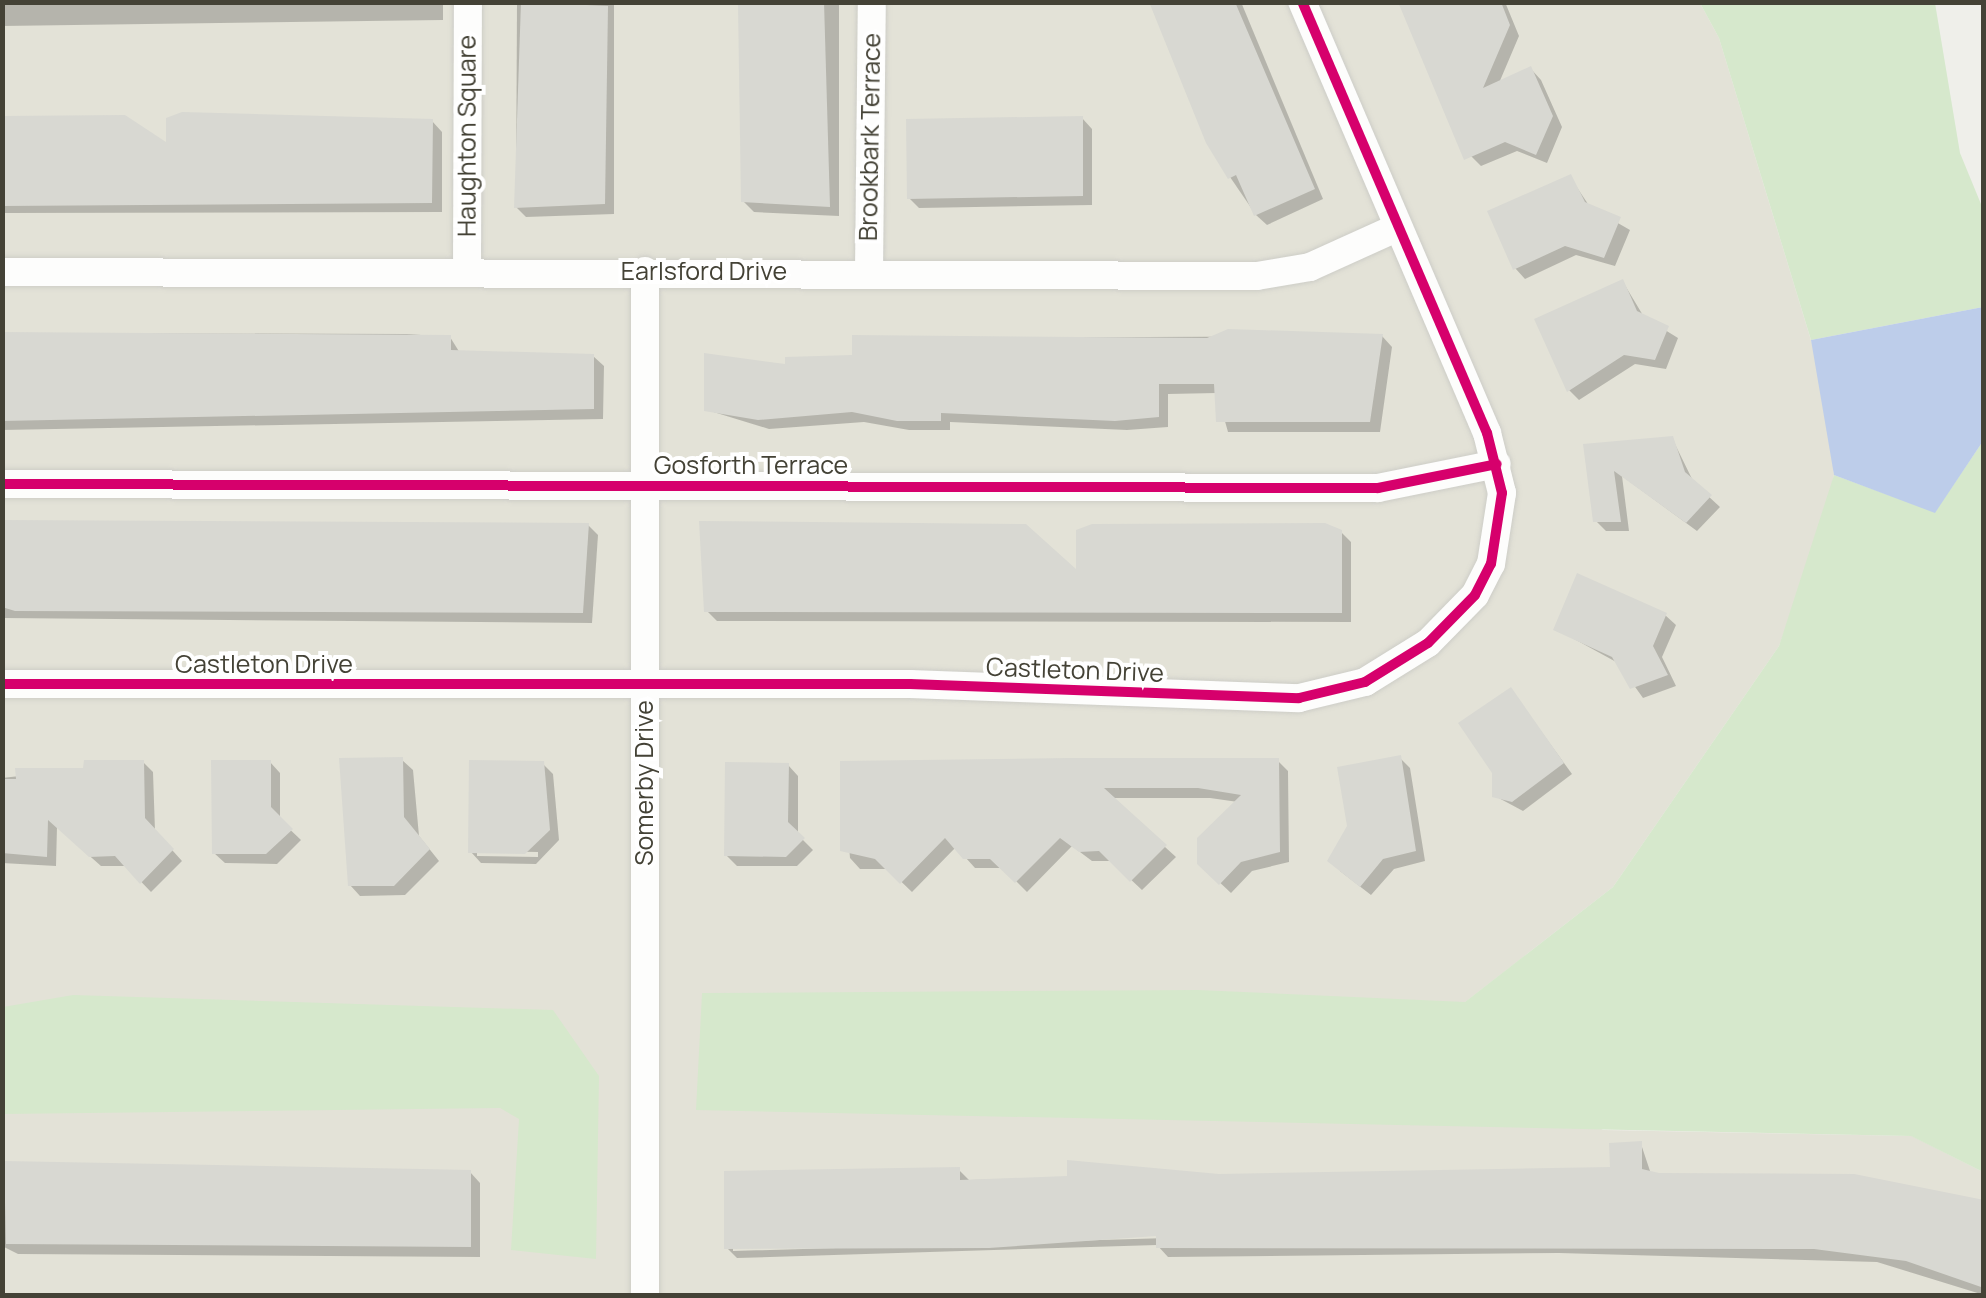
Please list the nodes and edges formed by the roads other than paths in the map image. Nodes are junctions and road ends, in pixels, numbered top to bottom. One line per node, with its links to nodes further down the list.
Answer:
1 (468, 2): 5 (street, Haughton Square)
2 (872, 2): 7 (street, Brookbark Terrace)
3 (1302, 2): 4 (street, Castleton Drive)
4 (1396, 228): 7 (street, Earlsford Drive); 9 (street, Castleton Drive)
5 (467, 270): 6 (street, Earlsford Drive); 8 (street, Earlsford Drive)
6 (645, 271): 7 (street, Earlsford Drive); 11 (street, Somerby Drive)
7 (868, 271)
8 (2, 272)
9 (1497, 464): 11 (street, Gosforth Terrace); 13 (street, Castleton Drive)
10 (2, 484): 11 (street, Gosforth Terrace)
11 (646, 484): 13 (street, Somerby Drive)
12 (2, 684): 13 (street, Castleton Drive)
13 (644, 684): 14 (street, Somerby Drive)
14 (645, 1296)

